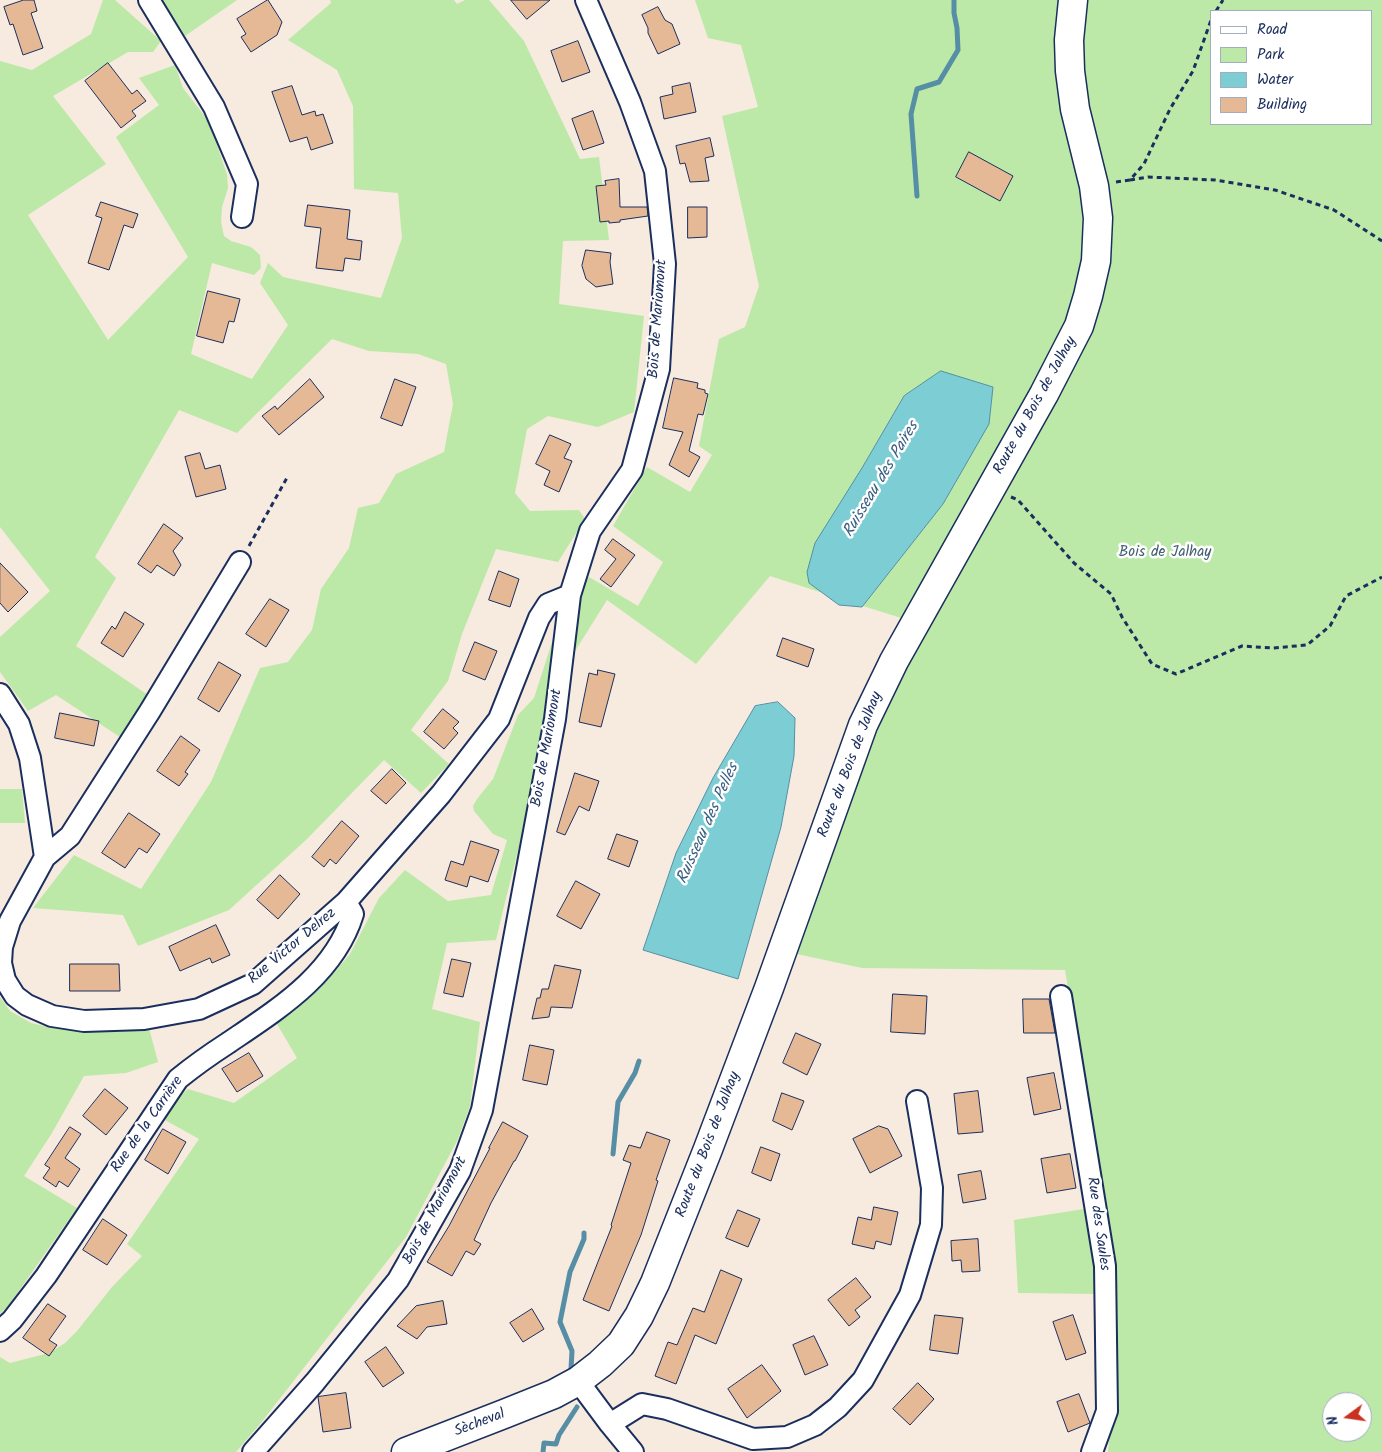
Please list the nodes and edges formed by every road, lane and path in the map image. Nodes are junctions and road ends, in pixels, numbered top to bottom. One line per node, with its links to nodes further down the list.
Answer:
1 (149, 0): 7 (street)
2 (586, 0): 13 (street, Bois de Mariomont)
3 (1073, 0): 6 (main road, Route du Bois de Jalhay)
4 (1210, 23): 5 (path)
5 (1130, 180): 6 (path); 8 (path)
6 (1094, 186): 10 (main road, Route du Bois de Jalhay)
7 (242, 217)
8 (1382, 241)
9 (288, 476): 11 (path)
10 (990, 490): 12 (path); 20 (main road, Route du Bois de Jalhay)
11 (240, 562): 15 (street, Rue Victor Delrez)
12 (1382, 577)
13 (570, 595): 16 (street, Rue Victor Delrez); 23 (street, Bois de Mariomont)
14 (0, 694): 15 (street)
15 (45, 857): 16 (street, Rue Victor Delrez)
16 (346, 902): 19 (street, Rue de la Carrière)
17 (1061, 996): 26 (street, Rue des Saules)
18 (917, 1101): 22 (street)
19 (0, 1331)
20 (578, 1381): 21 (main road, Route du Bois de Jalhay); 22 (street)
21 (554, 1394): 24 (main road, Sècheval)
22 (610, 1424): 25 (street)
23 (253, 1452)
24 (406, 1452)
25 (633, 1452)
26 (1092, 1452)

